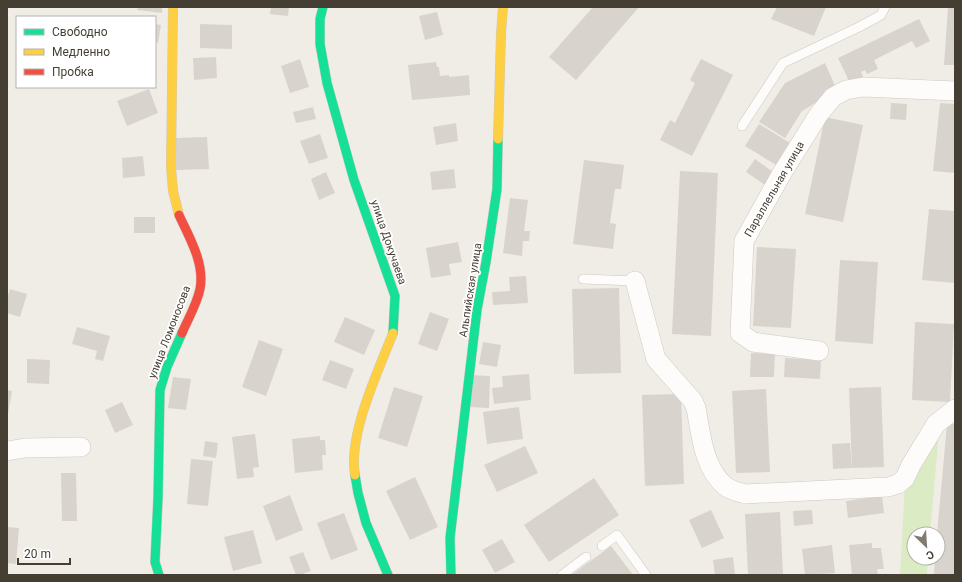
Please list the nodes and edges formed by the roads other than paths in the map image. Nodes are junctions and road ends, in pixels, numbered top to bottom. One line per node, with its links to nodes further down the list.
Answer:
1 (173, 7): 15 (street, улица Ломоносова)
2 (323, 7): 16 (street, улица Докучаева)
3 (503, 7): 17 (street, Альпийская улица)
4 (886, 7): 6 (lane)
5 (955, 91): 9 (street, Параллельная улица)
6 (742, 126)
7 (583, 279): 8 (lane)
8 (635, 281): 10 (street)
9 (819, 351)
10 (955, 409)
11 (81, 447): 12 (street)
12 (7, 451)
13 (602, 546): 19 (lane)
14 (586, 557): 18 (lane)
15 (159, 575)
16 (388, 575)
17 (451, 575)
18 (562, 575)
19 (646, 575)

